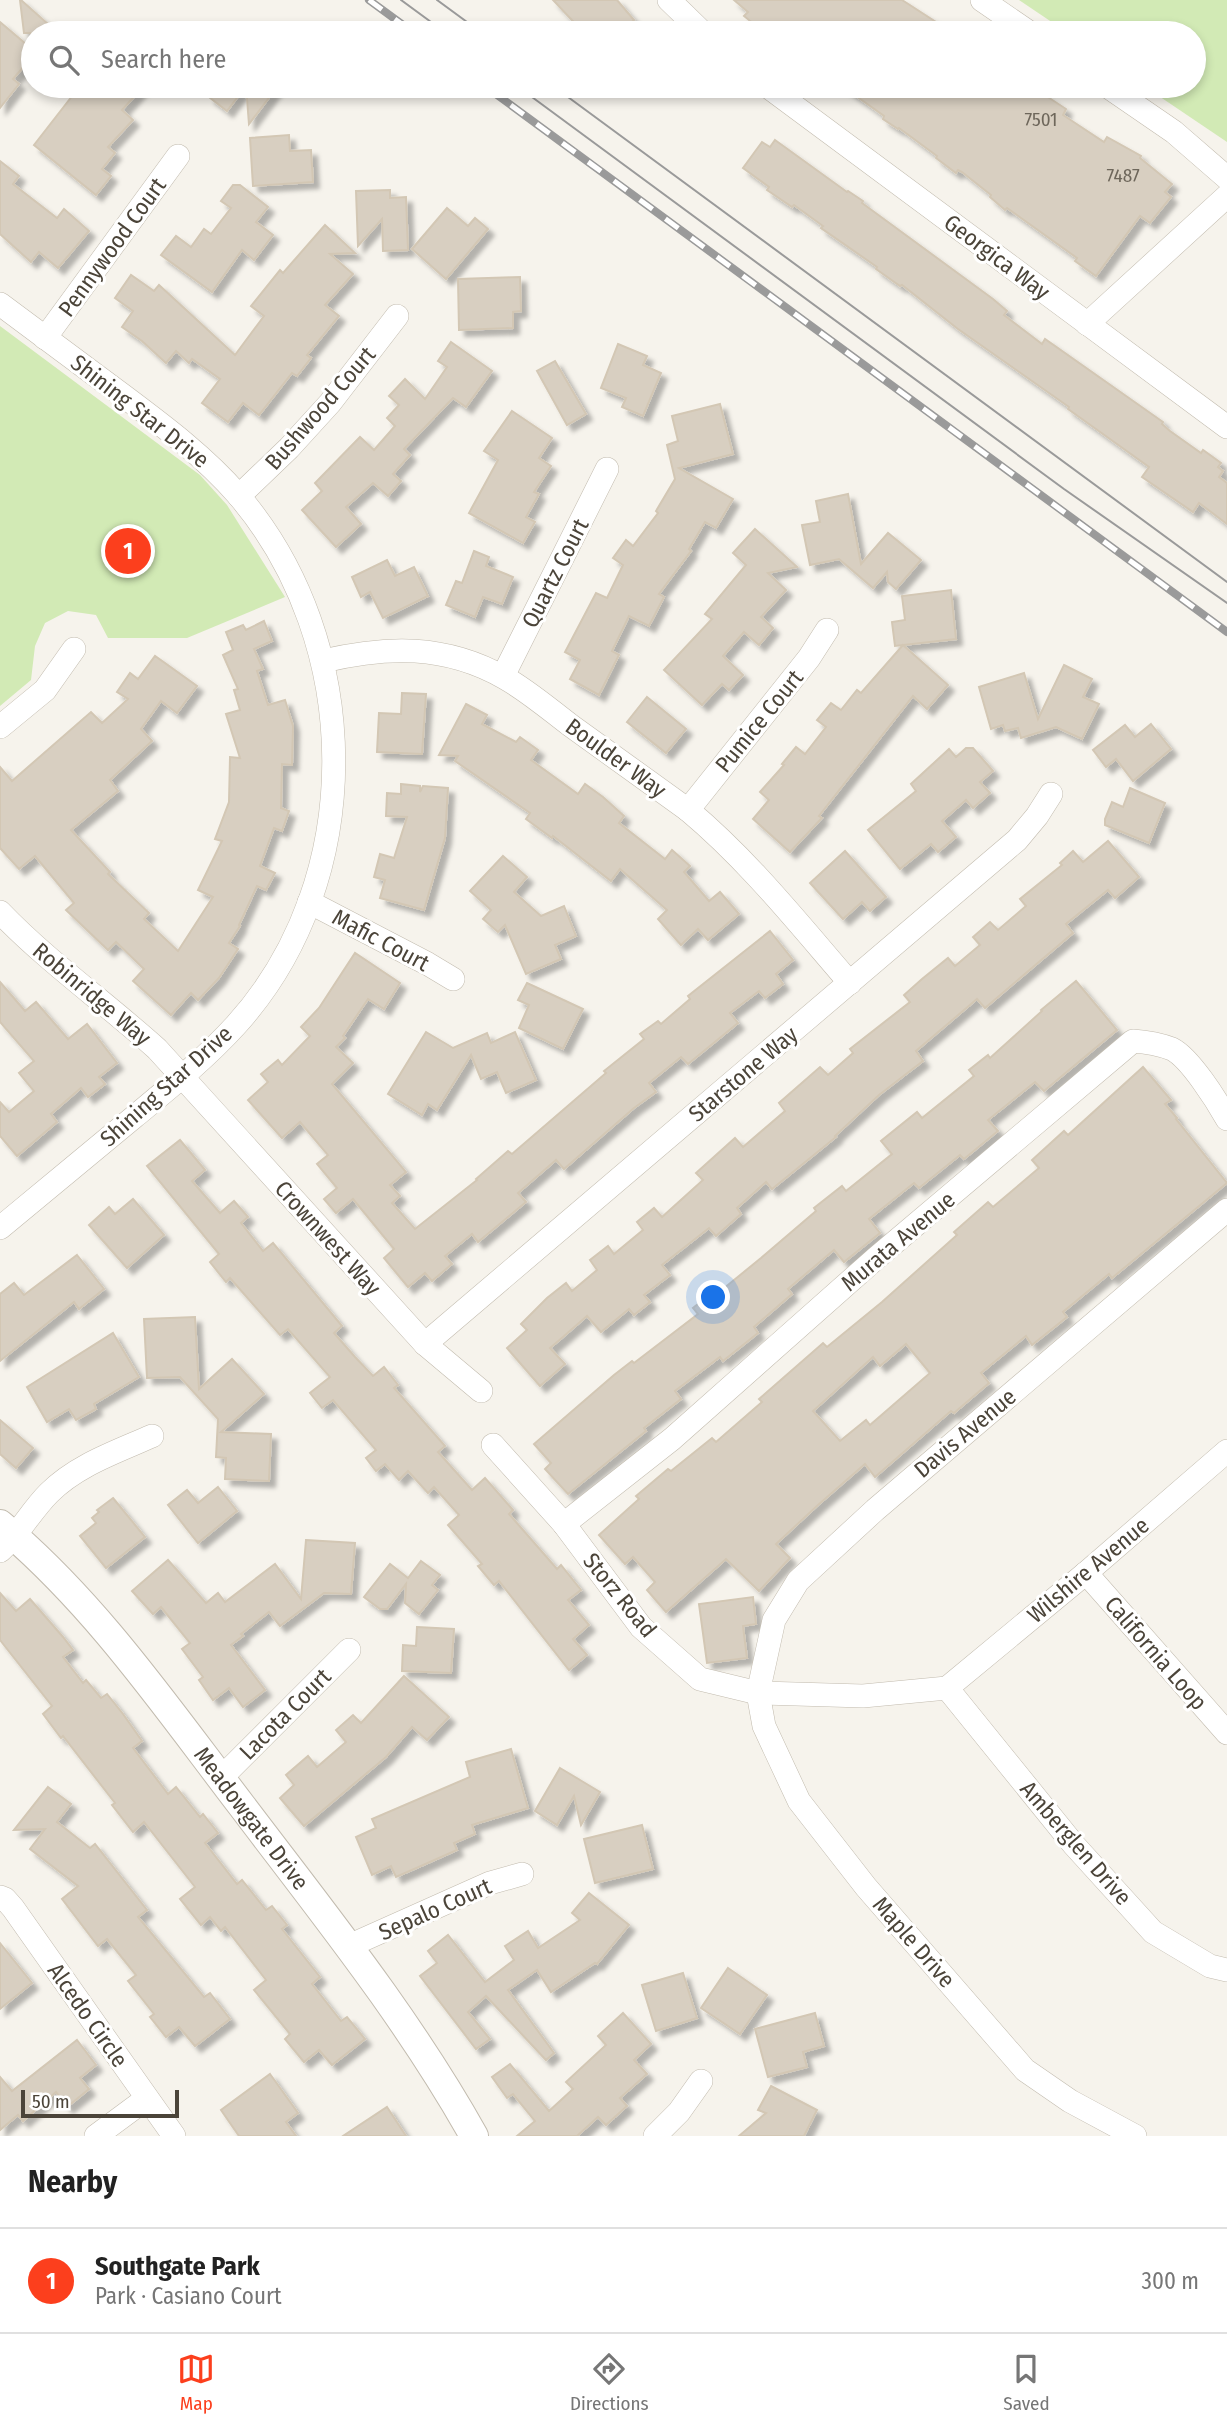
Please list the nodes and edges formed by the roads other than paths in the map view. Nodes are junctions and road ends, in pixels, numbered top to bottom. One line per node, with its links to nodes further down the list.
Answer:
1 (669, 0): 3 (street)
2 (982, 0): 4 (street)
3 (691, 21)
4 (1013, 21)
5 (783, 98): 12 (street, Georgica Way)
6 (1124, 98): 8 (street)
7 (178, 156): 13 (street, Pennywood Court)
8 (1227, 178)
9 (1227, 196): 12 (street)
10 (0, 304): 13 (street, Shining Star Drive)
11 (397, 316): 16 (street, Bushwood Court)
12 (1087, 324): 14 (street, Georgica Way)
13 (46, 338): 16 (street, Shining Star Drive)
14 (1227, 427)
15 (607, 469): 20 (street, Quartz Court)
16 (239, 496): 19 (street, Shining Star Drive)
17 (827, 630): 23 (street, Pumice Court)
18 (74, 649): 21 (street)
19 (323, 661): 20 (street, Boulder Way); 24 (street, Shining Star Drive)
20 (503, 676): 23 (street, Boulder Way)
21 (0, 727)
22 (1051, 794): 27 (street, Starstone Way)
23 (688, 810): 27 (street, Boulder Way)
24 (309, 902): 26 (street, Mafic Court); 28 (street, Shining Star Drive)
25 (0, 912): 28 (street, Robinridge Way)
26 (453, 979)
27 (850, 983): 32 (street, Starstone Way)
28 (182, 1077): 31 (street, Shining Star Drive); 32 (street, Crownwest Way)
29 (1227, 1119): 37 (street, Murata Avenue)
30 (1227, 1210): 42 (street, Davis Avenue)
31 (0, 1228)
32 (425, 1344): 33 (street, Crownwest Way)
33 (481, 1391)
34 (152, 1436): 38 (street)
35 (493, 1445): 37 (street, Storz Road)
36 (1227, 1451): 39 (street, Wilshire Avenue)
37 (564, 1524): 42 (street, Storz Road)
38 (5, 1537): 44 (street, Meadowgate Drive)
39 (1086, 1573): 41 (street, Wilshire Avenue); 43 (street, California Loop)
40 (349, 1650): 44 (street, Lacota Court)
41 (947, 1688): 42 (street, Storz Road); 48 (street, Amberglen Drive)
42 (758, 1693): 55 (street, Maple Drive)
43 (1227, 1733)
44 (221, 1778): 47 (street, Meadowgate Drive)
45 (522, 1874): 47 (street, Sepalo Court)
46 (0, 1897): 50 (street, Alcedo Circle)
47 (349, 1946): 53 (street, Meadowgate Drive)
48 (1227, 1970)
49 (701, 2081): 54 (street)
50 (146, 2099): 51 (street); 52 (street, Alcedo Circle)
51 (96, 2136)
52 (174, 2136)
53 (474, 2136)
54 (654, 2136)
55 (1135, 2136)

